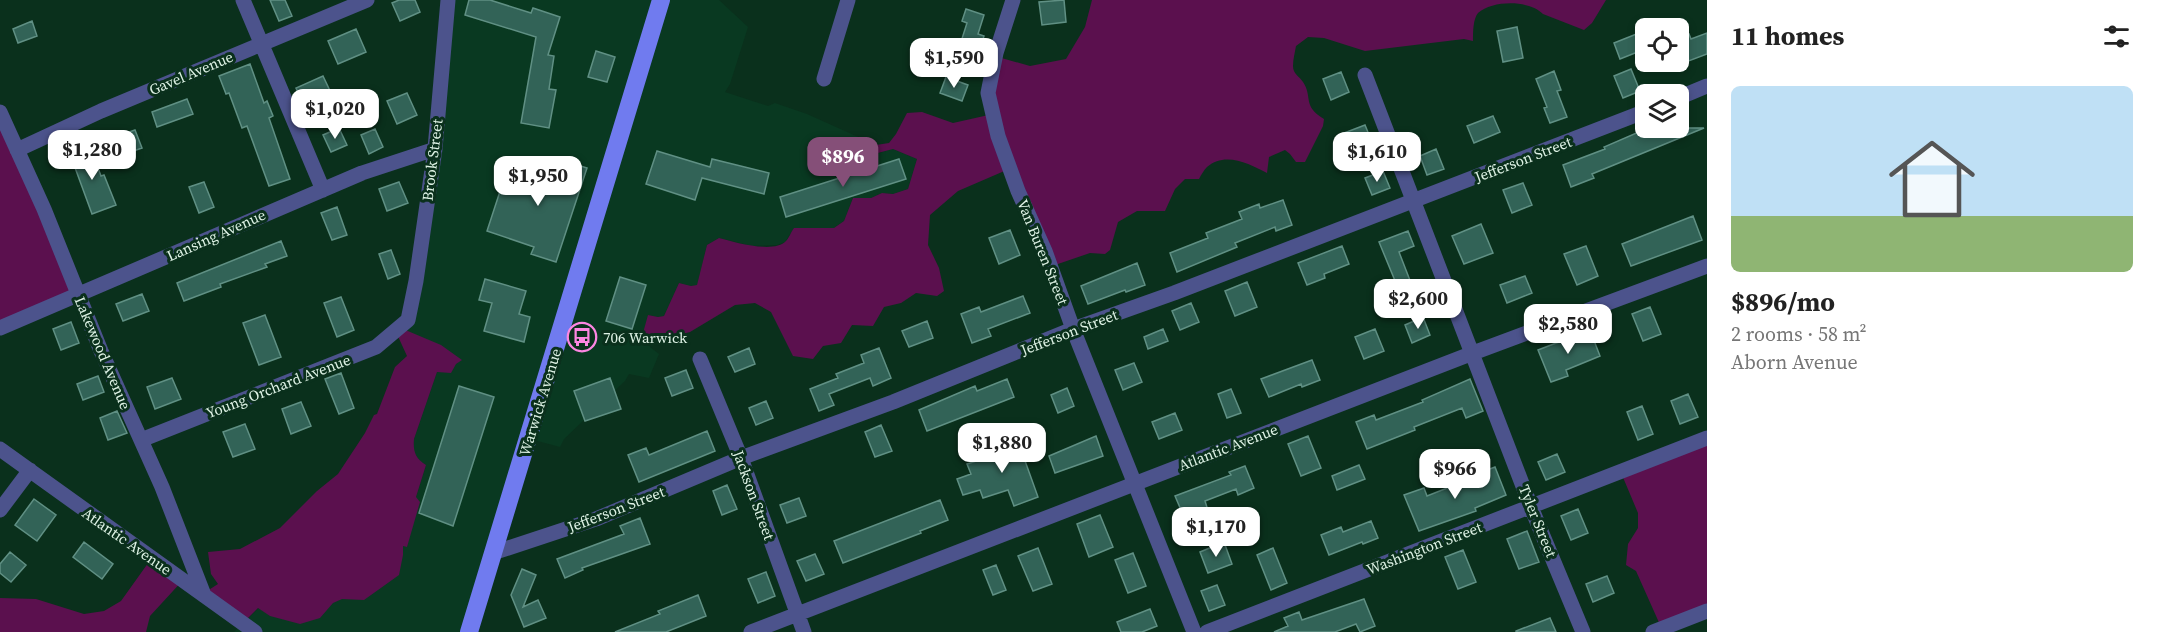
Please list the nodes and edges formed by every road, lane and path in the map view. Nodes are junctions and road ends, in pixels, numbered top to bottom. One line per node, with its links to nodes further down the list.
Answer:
1 (243, 0): 7 (street)
2 (367, 0): 7 (street, Gavel Avenue)
3 (448, 0): 14 (street, Brook Street)
4 (661, 0): 33 (main road, Warwick Avenue)
5 (848, 0): 9 (street)
6 (1013, 0): 22 (street, Van Buren Street)
7 (262, 44): 15 (street, Gavel Avenue); 16 (street)
8 (1365, 75): 17 (street, Tyler Street)
9 (824, 79)
10 (1707, 86): 11 (street)
11 (1689, 93)
12 (0, 112): 15 (street, Lakewood Avenue)
13 (1635, 115): 17 (street, Jefferson Street)
14 (435, 149): 16 (street, Lansing Avenue); 20 (street, Brook Street)
15 (17, 150): 19 (street, Lakewood Avenue)
16 (323, 190): 19 (street, Lansing Avenue)
17 (1414, 201): 22 (street, Jefferson Street); 23 (street, Tyler Street)
18 (1707, 266): 23 (street, Atlantic Avenue)
19 (79, 295): 21 (street, Lansing Avenue); 26 (street, Lakewood Avenue)
20 (408, 320): 26 (street, Young Orchard Avenue)
21 (0, 328)
22 (1073, 329): 28 (street, Jefferson Street); 30 (street, Van Buren Street)
23 (1473, 353): 30 (street, Atlantic Avenue); 31 (street, Tyler Street)
24 (700, 359): 28 (street, Jackson Street)
25 (1707, 438): 31 (street, Washington Street)
26 (141, 440): 34 (street, Lakewood Avenue)
27 (0, 449): 29 (street, Atlantic Avenue)
28 (741, 458): 33 (street, Jefferson Street); 36 (street, Jackson Street)
29 (30, 470): 32 (street); 34 (street, Atlantic Avenue)
30 (1134, 484): 36 (street, Atlantic Avenue); 41 (street, Van Buren Street)
31 (1531, 507): 42 (street, Washington Street); 43 (street, Tyler Street)
32 (0, 510)
33 (493, 553): 38 (main road, Warwick Avenue)
34 (204, 595): 37 (street, Atlantic Avenue)
35 (1707, 610): 44 (street)
36 (797, 614): 39 (street, Atlantic Avenue); 40 (street, Jackson Street)
37 (255, 632)
38 (469, 632)
39 (751, 632)
40 (804, 632)
41 (1194, 632)
42 (1207, 632)
43 (1583, 632)
44 (1653, 632)

